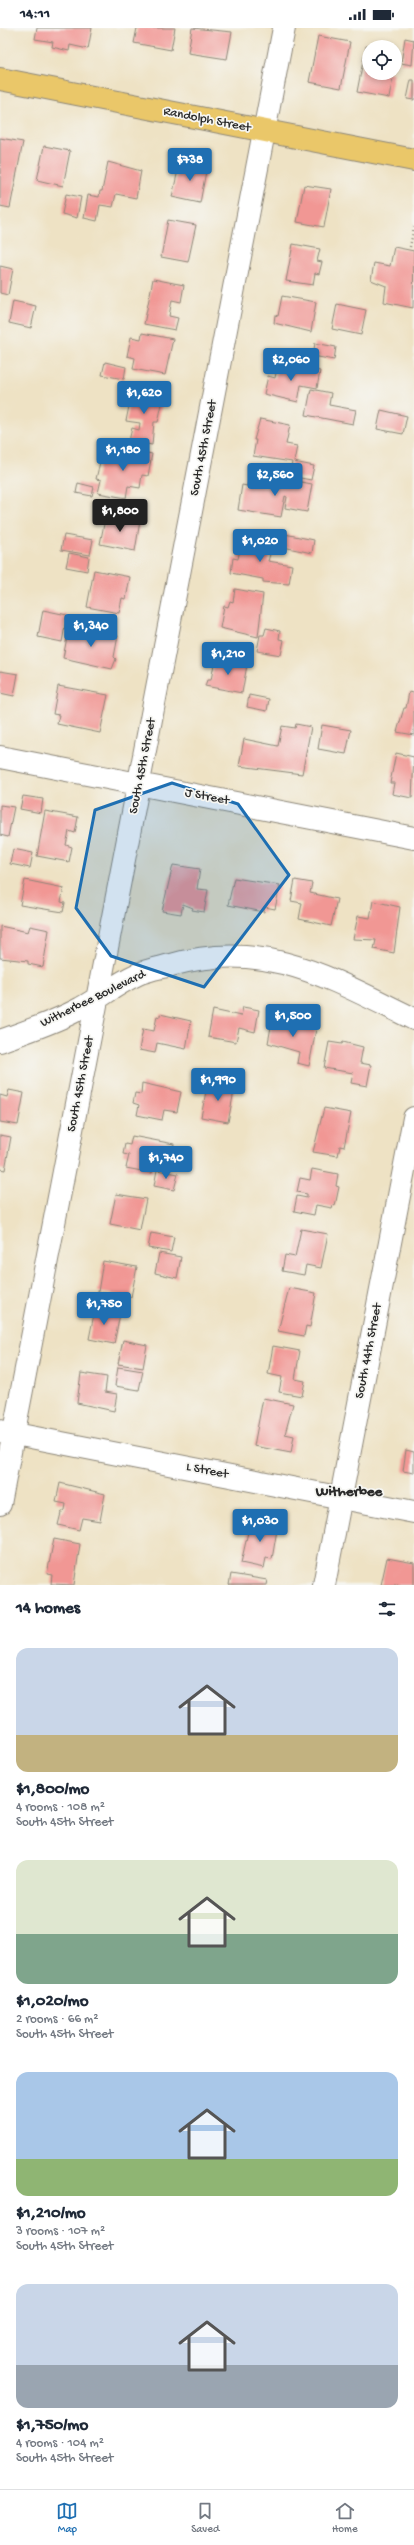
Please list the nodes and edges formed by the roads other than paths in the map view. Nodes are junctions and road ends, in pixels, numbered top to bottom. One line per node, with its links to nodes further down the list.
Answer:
1 (284, 28): 3 (street, South 45th Street)
2 (0, 79): 3 (main road, Randolph Street)
3 (264, 131): 4 (main road, Randolph Street); 6 (street, South 45th Street)
4 (414, 160)
5 (0, 757): 6 (street, J Street)
6 (140, 784): 7 (street, J Street); 8 (street, South 45th Street)
7 (414, 838)
8 (97, 998): 9 (street, Witherbee Boulevard); 10 (street, Witherbee Boulevard); 12 (street, South 45th Street)
9 (414, 1019)
10 (0, 1041)
11 (414, 1118): 13 (street, South 44th Street)
12 (7, 1432): 13 (street, L Street); 14 (street, South 45th Street)
13 (340, 1497): 15 (street, L Street); 16 (street, South 44th Street)
14 (0, 1504)
15 (414, 1512)
16 (324, 1585)

